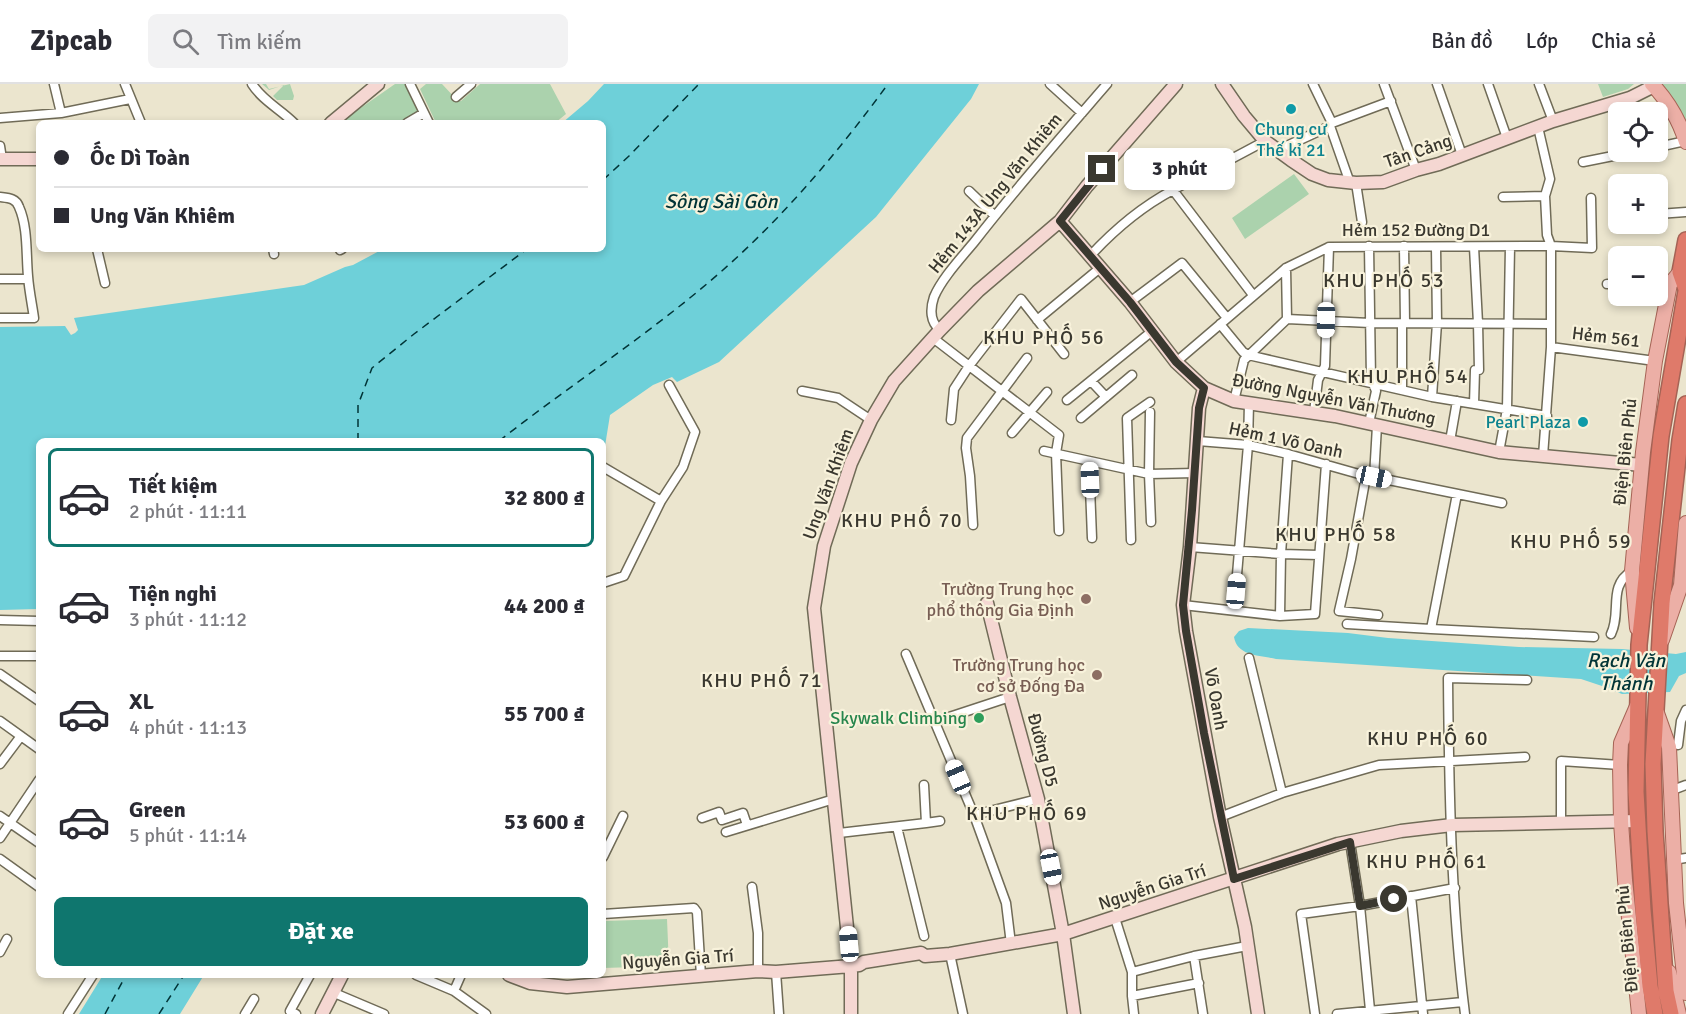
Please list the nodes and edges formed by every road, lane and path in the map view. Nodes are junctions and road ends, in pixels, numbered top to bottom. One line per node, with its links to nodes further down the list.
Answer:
1 (54, 84): 20 (street)
2 (125, 84): 18 (street)
3 (252, 84): 25 (street)
4 (378, 84): 26 (street)
5 (410, 84): 21 (street)
6 (471, 84): 17 (street)
7 (1050, 84): 22 (street)
8 (1107, 84): 22 (street, Hẻm 143A Ung Văn Khiêm)
9 (1176, 84): 53 (street, Ung Văn Khiêm)
10 (1222, 84): 33 (street, Tân Cảng)
11 (1313, 84): 30 (street)
12 (1384, 84): 19 (street)
13 (1437, 84): 38 (street)
14 (1488, 84): 32 (street)
15 (1539, 84): 29 (street)
16 (1653, 85): 29 (street, Tân Cảng); 34 (main road)
17 (456, 97)
18 (130, 99): 20 (street); 24 (street)
19 (1391, 100): 30 (street); 42 (street)
20 (61, 112): 23 (street)
21 (424, 113): 27 (street); 28 (street)
22 (1082, 113): 52 (street, Hẻm 143A Ung Văn Khiêm)
23 (0, 118)
24 (140, 120)
25 (291, 120)
26 (335, 120)
27 (412, 120)
28 (428, 120)
29 (1553, 121): 31 (street, Tân Cảng)
30 (1331, 124): 36 (street); 43 (street)
31 (1538, 127): 32 (street, Tân Cảng); 46 (street)
32 (1507, 138): 38 (street, Tân Cảng)
33 (1265, 141): 36 (street, Tân Cảng); 44 (street)
34 (1686, 141): 35 (street)
35 (1668, 145)
36 (1278, 150): 43 (street, Tân Cảng)
37 (1, 155): 40 (street)
38 (1462, 155): 42 (street, Tân Cảng)
39 (1608, 157): 41 (street)
40 (36, 159)
41 (1583, 162)
42 (1416, 170): 43 (street, Tân Cảng)
43 (1353, 183): 54 (street)
44 (1173, 190): 64 (street); 73 (street)
45 (969, 191): 52 (street)
46 (1545, 196): 48 (street); 58 (street)
47 (0, 197): 69 (street)
48 (1503, 197)
49 (1591, 198): 58 (street, Hẻm 152 Đường D1)
50 (1686, 212): 51 (street)
51 (1668, 213)
52 (995, 216): 88 (street, Hẻm 143A Ung Văn Khiêm)
53 (1060, 221): 64 (street, Đường Nguyễn Văn Thương); 88 (street, Ung Văn Khiêm)
54 (1362, 222)
55 (1686, 240): 67 (highway, Điện Biên Phủ)
56 (1369, 246): 57 (street, Hẻm 152 Đường D1); 59 (street, Hẻm 152 Đường D1); 81 (street)
57 (1404, 246): 60 (street, Hẻm 152 Đường D1); 82 (street)
58 (1551, 246): 62 (street, Hẻm 152 Đường D1); 86 (street)
59 (1329, 247): 66 (street, Hẻm 152 Đường D1); 79 (street)
60 (1436, 247): 61 (street, Hẻm 152 Đường D1); 83 (street)
61 (1474, 247): 62 (street, Hẻm 152 Đường D1); 84 (street)
62 (1510, 247): 85 (street)
63 (98, 252): 71 (street)
64 (1090, 256): 65 (street, Đường Nguyễn Văn Thương)
65 (1100, 268): 74 (street, Đường Nguyễn Văn Thương); 78 (street)
66 (1286, 268): 73 (street, Hẻm 152 Đường D1); 77 (street)
67 (1680, 272): 70 (main road, Điện Biên Phủ); 72 (highway, Điện Biên Phủ)
68 (0, 279): 69 (street)
69 (28, 279): 76 (street)
70 (1668, 281)
71 (105, 283)
72 (1686, 290): 125 (highway, Điện Biên Phủ)
73 (1253, 295): 80 (street, Hẻm 152 Đường D1)
74 (1130, 302): 80 (street); 87 (street, Đường Nguyễn Văn Thương)
75 (1661, 306): 93 (main road, Điện Biên Phủ)
76 (0, 318)
77 (1287, 319): 79 (street); 91 (street)
78 (1037, 320): 90 (street); 95 (street)
79 (1326, 320): 81 (street); 96 (street)
80 (1223, 321): 91 (street); 94 (street, Hẻm 152 Đường D1)
81 (1370, 322): 82 (street); 99 (street)
82 (1403, 323): 83 (street); 103 (street)
83 (1437, 323): 84 (street); 106 (street)
84 (1478, 323): 85 (street); 113 (street)
85 (1509, 324): 86 (street); 115 (street)
86 (1551, 324): 89 (street)
87 (1151, 332): 94 (street, Đường Nguyễn Văn Thương); 98 (street)
88 (936, 334): 95 (street); 121 (street, Ung Văn Khiêm)
89 (1551, 347): 93 (street, Hẻm 561); 119 (street)
90 (1064, 354)
91 (1248, 355): 96 (street); 109 (street)
92 (1027, 358): 104 (street)
93 (1655, 361): 137 (main road, Điện Biên Phủ)
94 (1176, 362): 101 (street, Đường Nguyễn Văn Thương)
95 (969, 366): 104 (street); 122 (street)
96 (1323, 373): 99 (street); 117 (street)
97 (1132, 375): 107 (street)
98 (1091, 381): 107 (street); 108 (street)
99 (1373, 384): 103 (street); 123 (street)
100 (669, 385): 146 (street)
101 (1204, 388): 109 (street, Đường Nguyễn Văn Thương); 127 (street, Võ Oanh)
102 (802, 390): 121 (street)
103 (1402, 390): 106 (street)
104 (1000, 392): 118 (street); 150 (street)
105 (1047, 392): 118 (street)
106 (1432, 397): 110 (street)
107 (1106, 398): 120 (street)
108 (1067, 400)
109 (1234, 401): 112 (street, Đường Nguyễn Văn Thương)
110 (1457, 401): 113 (street); 128 (street)
111 (1150, 402): 139 (street)
112 (1249, 403): 117 (street, Đường Nguyễn Văn Thương); 129 (street)
113 (1474, 404): 115 (street)
114 (1686, 404): 126 (highway)
115 (1507, 409): 119 (street); 131 (street)
116 (1150, 412): 141 (street)
117 (1314, 412): 123 (street, Đường Nguyễn Văn Thương)
118 (1029, 413): 124 (street); 132 (street)
119 (1547, 416): 134 (street)
120 (1081, 418)
121 (871, 420): 198 (street, Ung Văn Khiêm)
122 (951, 420)
123 (1373, 425): 128 (street, Đường Nguyễn Văn Thương); 142 (street)
124 (1012, 433)
125 (1660, 436): 126 (highway); 143 (highway, Điện Biên Phủ)
126 (1680, 440): 144 (highway)
127 (1198, 441): 129 (street, Hẻm 1 Võ Oanh); 140 (street, Võ Oanh)
128 (1450, 441): 131 (street, Đường Nguyễn Văn Thương)
129 (1248, 445): 133 (street, Hẻm 1 Võ Oanh); 155 (street)
130 (1044, 452): 132 (street)
131 (1499, 452): 134 (street, Đường Nguyễn Văn Thương)
132 (1056, 453): 135 (street); 151 (street)
133 (1288, 454): 136 (street, Hẻm 1 Võ Oanh); 156 (street)
134 (1543, 456): 137 (street, Đường Nguyễn Văn Thương)
135 (1089, 461): 139 (street); 152 (street)
136 (1326, 464): 142 (street, Hẻm 1 Võ Oanh); 157 (street)
137 (1642, 465): 158 (main road, Điện Biên Phủ)
138 (606, 469): 146 (street)
139 (1127, 470): 141 (street); 153 (street)
140 (1195, 473): 141 (street); 154 (street, Võ Oanh)
141 (1149, 474): 148 (street)
142 (1370, 476): 145 (street, Hẻm 1 Võ Oanh); 163 (street)
143 (1654, 488): 144 (highway); 171 (highway, Điện Biên Phủ)
144 (1674, 490): 172 (highway)
145 (1457, 494): 147 (street, Hẻm 1 Võ Oanh); 168 (street)
146 (661, 501): 159 (street)
147 (1502, 503)
148 (1151, 522)
149 (1686, 524): 172 (main road)
150 (973, 525)
151 (1059, 531)
152 (1092, 538)
153 (1131, 540)
154 (1190, 547): 155 (street); 161 (street, Võ Oanh)
155 (1239, 551): 156 (street); 162 (street)
156 (1281, 554): 157 (street); 164 (street)
157 (1319, 555): 164 (street)
158 (1632, 571): 169 (street); 171 (main road, Điện Biên Phủ)
159 (606, 582)
160 (987, 603): 179 (street, Đường D5)
161 (1183, 605): 162 (street); 203 (street, Võ Oanh)
162 (1234, 610): 164 (street)
163 (1378, 615)
164 (1280, 616)
165 (0, 620): 166 (street)
166 (36, 621)
167 (1347, 624): 168 (street)
168 (1431, 629): 170 (street)
169 (1611, 634)
170 (1594, 637)
171 (1640, 645): 181 (highway)
172 (1660, 645): 182 (highway, Điện Biên Phủ)
173 (906, 654): 185 (street)
174 (0, 656): 175 (street)
175 (36, 656)
176 (1249, 658): 197 (street)
177 (0, 674): 180 (street)
178 (1527, 680): 190 (street)
179 (1010, 697): 185 (street); 199 (street, Đường D5)
180 (36, 698)
181 (1637, 706): 192 (main road, Điện Biên Phủ); 207 (highway, Điện Biên Phủ)
182 (1655, 706): 187 (main road); 258 (highway, Điện Biên Phủ)
183 (1686, 710): 187 (street)
184 (0, 721): 186 (street)
185 (934, 722): 202 (street)
186 (21, 736): 188 (street); 191 (street)
187 (1678, 745): 196 (main road)
188 (36, 747)
189 (1525, 757): 190 (street)
190 (1448, 762): 197 (street); 212 (street)
191 (0, 764)
192 (1620, 765): 206 (street); 209 (main road, Điện Biên Phủ)
193 (36, 784): 210 (street)
194 (924, 785): 208 (street)
195 (1686, 785): 196 (street)
196 (1671, 791): 221 (main road)
197 (1282, 793): 203 (street)
198 (834, 799): 211 (street); 215 (street, Ung Văn Khiêm)
199 (1038, 800): 202 (street); 230 (street, Đường D5)
200 (0, 816): 210 (street)
201 (623, 816): 219 (street)
202 (974, 816): 233 (street)
203 (1220, 817): 222 (street, Võ Oanh)
204 (702, 818): 211 (street)
205 (940, 821): 208 (street)
206 (1561, 821): 209 (street, Nguyễn Gia Trí); 212 (street, Nguyễn Gia Trí)
207 (1638, 821): 209 (street, Nguyễn Gia Trí); 258 (highway, Điện Biên Phủ)
208 (926, 822): 213 (street)
209 (1620, 822): 258 (main road, Điện Biên Phủ)
210 (10, 823): 216 (street); 217 (street)
211 (747, 825): 214 (street)
212 (1452, 825): 218 (street, Nguyễn Gia Trí); 225 (street)
213 (897, 827): 215 (street); 231 (street)
214 (726, 832)
215 (839, 833): 238 (street, Ung Văn Khiêm)
216 (0, 838)
217 (36, 841)
218 (1350, 842): 222 (street, Nguyễn Gia Trí); 227 (street)
219 (606, 851)
220 (0, 859): 223 (street)
221 (1679, 859): 252 (main road)
222 (1234, 879): 229 (street, Nguyễn Gia Trí); 234 (street, Võ Oanh)
223 (36, 885)
224 (752, 887): 239 (street)
225 (1455, 888): 226 (street); 255 (street)
226 (1411, 896): 227 (street); 257 (street)
227 (1360, 906): 256 (street); 272 (street)
228 (606, 914): 242 (street)
229 (1115, 918): 230 (street, Nguyễn Gia Trí); 241 (street)
230 (1063, 934): 233 (street, Nguyễn Gia Trí); 268 (street, Đường D5)
231 (924, 936)
232 (7, 939): 235 (street)
233 (1011, 944): 236 (street, Nguyễn Gia Trí)
234 (1247, 946): 237 (street); 271 (street, Võ Oanh)
235 (0, 952)
236 (950, 954): 238 (street, Nguyễn Gia Trí); 267 (street)
237 (1194, 956): 241 (street); 249 (street)
238 (855, 966): 240 (street, Nguyễn Gia Trí); 266 (street, Ung Văn Khiêm)
239 (758, 971): 240 (street, Nguyễn Gia Trí); 242 (street, Nguyễn Gia Trí)
240 (776, 972): 265 (street)
241 (1132, 972): 253 (street)
242 (701, 976): 248 (street, Nguyễn Gia Trí)
243 (91, 978): 259 (street)
244 (308, 978): 261 (street)
245 (340, 978): 251 (street)
246 (423, 978): 250 (street)
247 (460, 978): 250 (street)
248 (517, 978)
249 (1199, 983): 253 (street); 270 (street)
250 (454, 991): 264 (street)
251 (332, 992): 262 (street); 263 (street)
252 (1686, 993)
253 (1132, 996): 269 (street)
254 (254, 999): 260 (street)
255 (1463, 1002): 257 (street); 274 (street)
256 (1370, 1010): 257 (street); 273 (street)
257 (1422, 1010)
258 (1660, 1013)
259 (68, 1014)
260 (245, 1014)
261 (296, 1014)
262 (322, 1014)
263 (384, 1014)
264 (486, 1014)
265 (779, 1014)
266 (851, 1014)
267 (963, 1014)
268 (1074, 1014)
269 (1134, 1014)
270 (1203, 1014)
271 (1258, 1014)
272 (1316, 1014)
273 (1337, 1014)
274 (1465, 1014)

